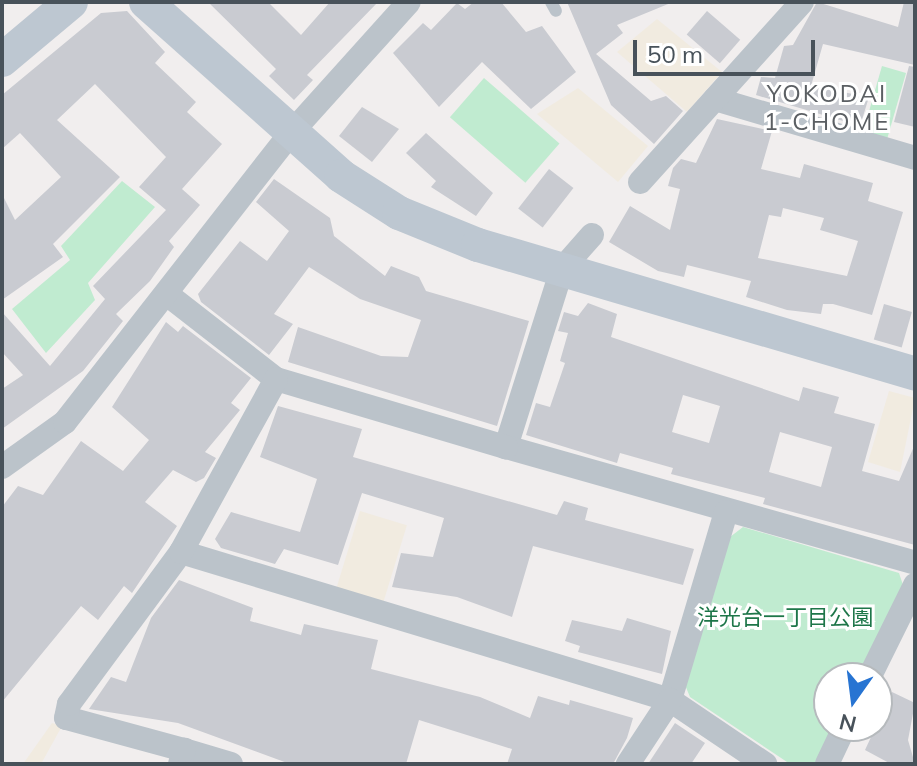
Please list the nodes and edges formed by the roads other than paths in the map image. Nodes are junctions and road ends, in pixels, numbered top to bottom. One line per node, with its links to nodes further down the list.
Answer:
1 (71, 2): 5 (street)
2 (146, 2): 7 (street)
3 (409, 2): 7 (street)
4 (802, 2): 6 (street)
5 (2, 60)
6 (715, 99): 8 (street); 9 (street)
7 (291, 133): 11 (street); 12 (street)
8 (915, 158)
9 (640, 182)
10 (592, 235): 11 (street)
11 (562, 269): 13 (street); 15 (street)
12 (168, 295): 14 (street); 16 (street)
13 (915, 374)
14 (276, 379): 15 (street); 18 (street)
15 (506, 447): 17 (street)
16 (2, 467)
17 (726, 512): 19 (street); 22 (street)
18 (181, 552): 22 (street); 24 (street)
19 (915, 563)
20 (915, 585): 21 (street)
21 (877, 662)
22 (670, 700): 26 (street); 27 (street)
23 (837, 742): 28 (street)
24 (182, 757): 25 (street)
25 (231, 764)
26 (628, 764)
27 (765, 764)
28 (827, 764)

